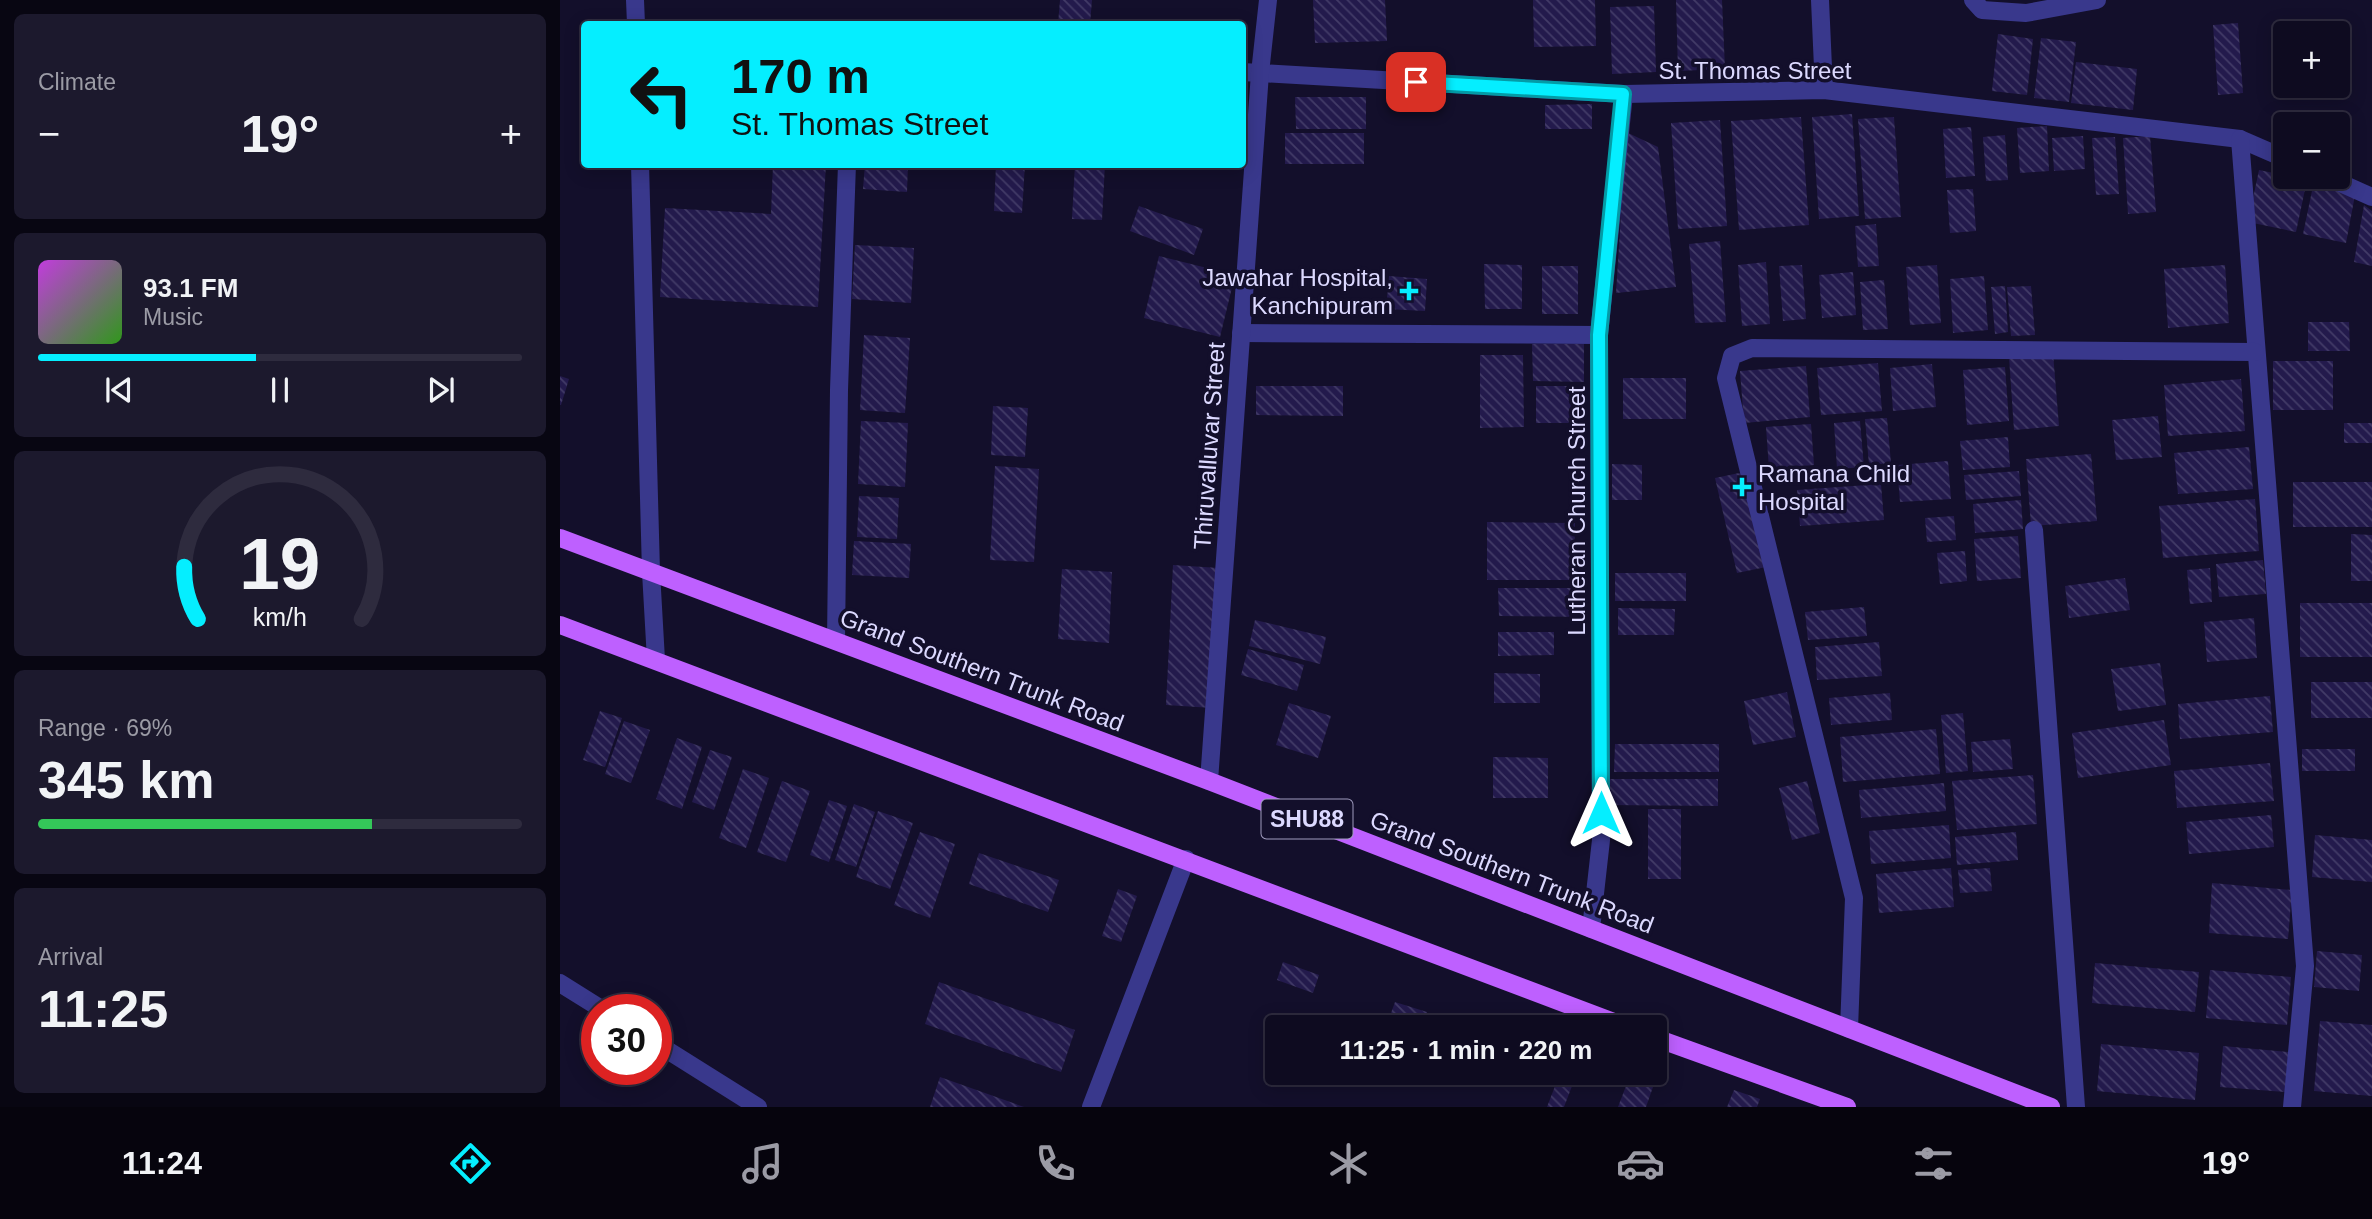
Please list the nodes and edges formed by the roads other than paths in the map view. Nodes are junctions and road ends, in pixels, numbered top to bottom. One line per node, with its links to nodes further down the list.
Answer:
1 (635, 0): 6 (street)
2 (1268, 0): 7 (street, Thiruvalluvar Street)
3 (1819, 0): 8 (street)
4 (1973, 0): 5 (street)
5 (2097, 0)
6 (636, 21)
7 (1251, 73): 9 (street, St. Thomas Street); 16 (street, Thiruvalluvar Street)
8 (1824, 90): 9 (street, St. Thomas Street); 10 (street, St. Thomas Street)
9 (1623, 94): 17 (street, Lutheran Church Street)
10 (2240, 139): 11 (street, St. Thomas Street); 18 (street)
11 (2273, 153)
12 (640, 168): 21 (street)
13 (847, 168): 23 (street)
14 (2350, 187): 15 (street)
15 (2372, 197)
16 (1241, 333): 17 (street); 25 (street, Thiruvalluvar Street)
17 (1599, 335): 27 (street, Lutheran Church Street)
18 (2255, 352): 31 (street); 39 (street)
19 (2034, 530): 38 (street)
20 (560, 538): 21 (main road, Grand Southern Trunk Road / SHU88)
21 (651, 572): 23 (main road, Grand Southern Trunk Road / SHU88); 24 (street)
22 (560, 625): 24 (main road)
23 (836, 641): 25 (main road, Grand Southern Trunk Road / SHU88)
24 (656, 660): 26 (main road)
25 (1209, 781): 27 (main road, Grand Southern Trunk Road / SHU88)
26 (1186, 859): 30 (main road); 35 (street)
27 (1591, 929): 31 (main road, Grand Southern Trunk Road / SHU88)
28 (560, 983): 29 (street)
29 (581, 996)
30 (1596, 1015)
31 (1849, 1029): 37 (main road, Grand Southern Trunk Road / SHU88)
32 (1667, 1042): 36 (main road)
33 (672, 1053): 34 (street)
34 (758, 1107)
35 (1091, 1107)
36 (1847, 1107)
37 (2051, 1107)
38 (2076, 1107)
39 (2291, 1107)

